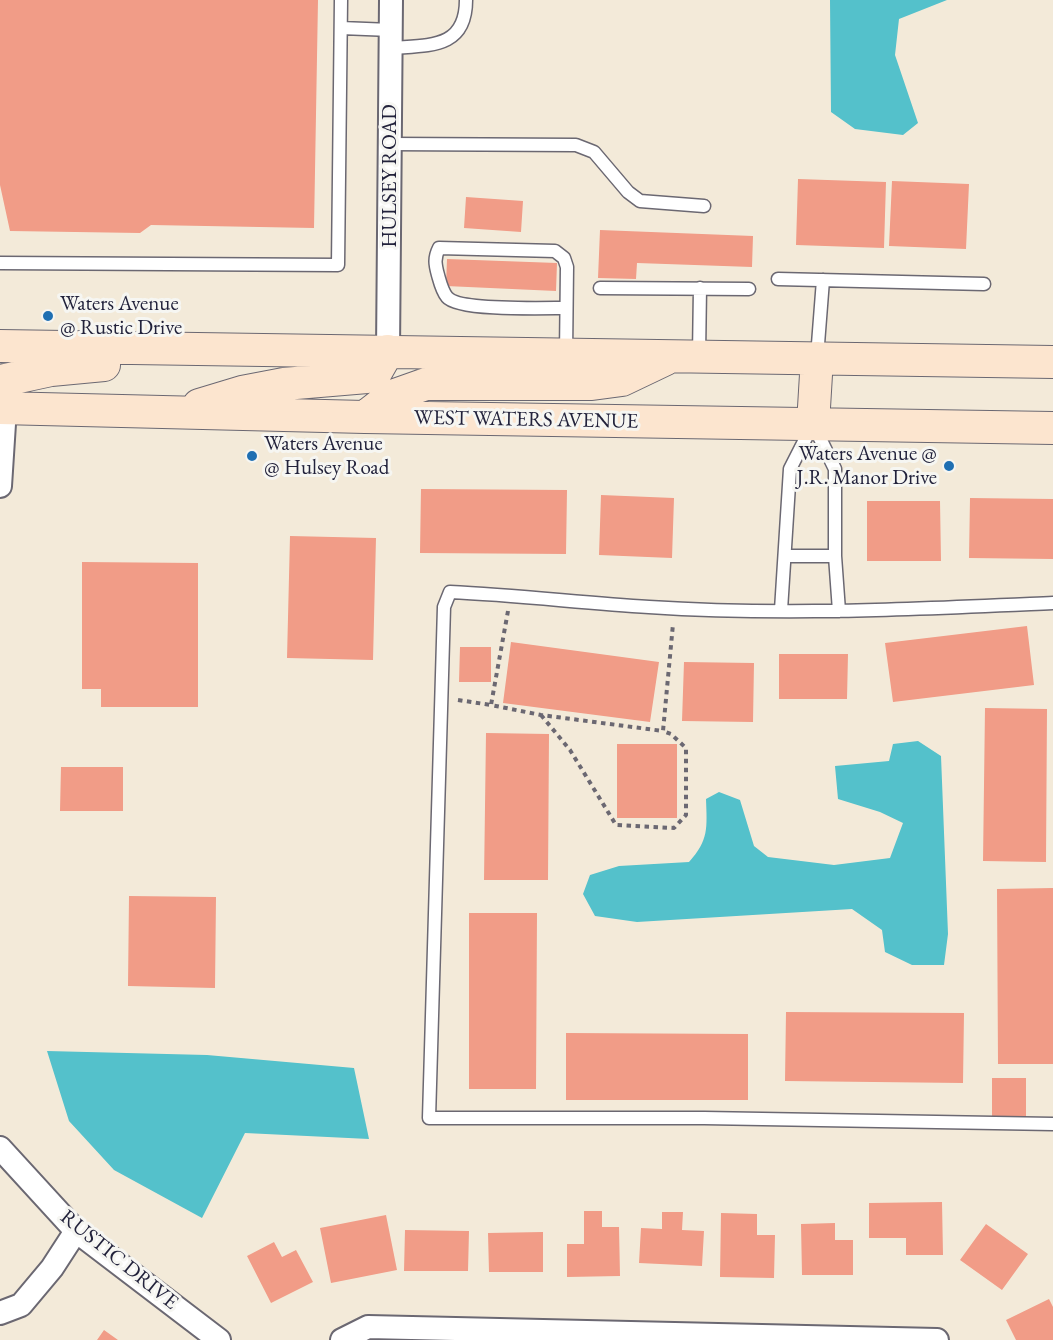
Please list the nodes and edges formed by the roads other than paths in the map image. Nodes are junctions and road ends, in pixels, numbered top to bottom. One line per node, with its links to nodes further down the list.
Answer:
1 (341, 0): 4 (lane)
2 (391, 0): 5 (street, HULSEY ROAD)
3 (466, 0): 5 (lane)
4 (341, 28): 5 (lane); 8 (lane)
5 (391, 39): 6 (street, HULSEY ROAD)
6 (390, 144): 7 (lane); 18 (street, HULSEY ROAD)
7 (704, 206)
8 (0, 263)
9 (778, 279): 10 (lane)
10 (823, 280): 11 (lane); 21 (lane)
11 (984, 284)
12 (600, 288): 13 (lane)
13 (700, 288): 14 (lane); 20 (lane)
14 (749, 288)
15 (566, 308): 15 (lane); 19 (lane)
16 (0, 346): 17 (main road)
17 (187, 348): 18 (main road); 23 (main road)
18 (388, 351): 19 (main road); 24 (main road)
19 (566, 354): 20 (main road)
20 (685, 356): 21 (main road); 25 (main road)
21 (817, 358): 22 (main road); 26 (main road)
22 (1053, 362)
23 (2, 399): 24 (main road, WEST WATERS AVENUE); 28 (street)
24 (175, 413): 25 (main road, WEST WATERS AVENUE)
25 (365, 417): 26 (main road, WEST WATERS AVENUE)
26 (813, 424): 27 (main road, WEST WATERS AVENUE); 29 (lane); 30 (lane)
27 (1053, 428)
28 (0, 486)
29 (786, 556): 30 (lane); 32 (lane)
30 (835, 556): 33 (lane)
31 (1053, 603): 33 (lane)
32 (781, 610): 33 (lane); 34 (lane)
33 (839, 611)
34 (1053, 1124)
35 (0, 1148): 36 (street, RUSTIC DRIVE)
36 (76, 1232): 37 (street); 38 (street, RUSTIC DRIVE)
37 (0, 1313)
38 (219, 1340)
39 (342, 1340): 40 (street)
40 (937, 1340)

